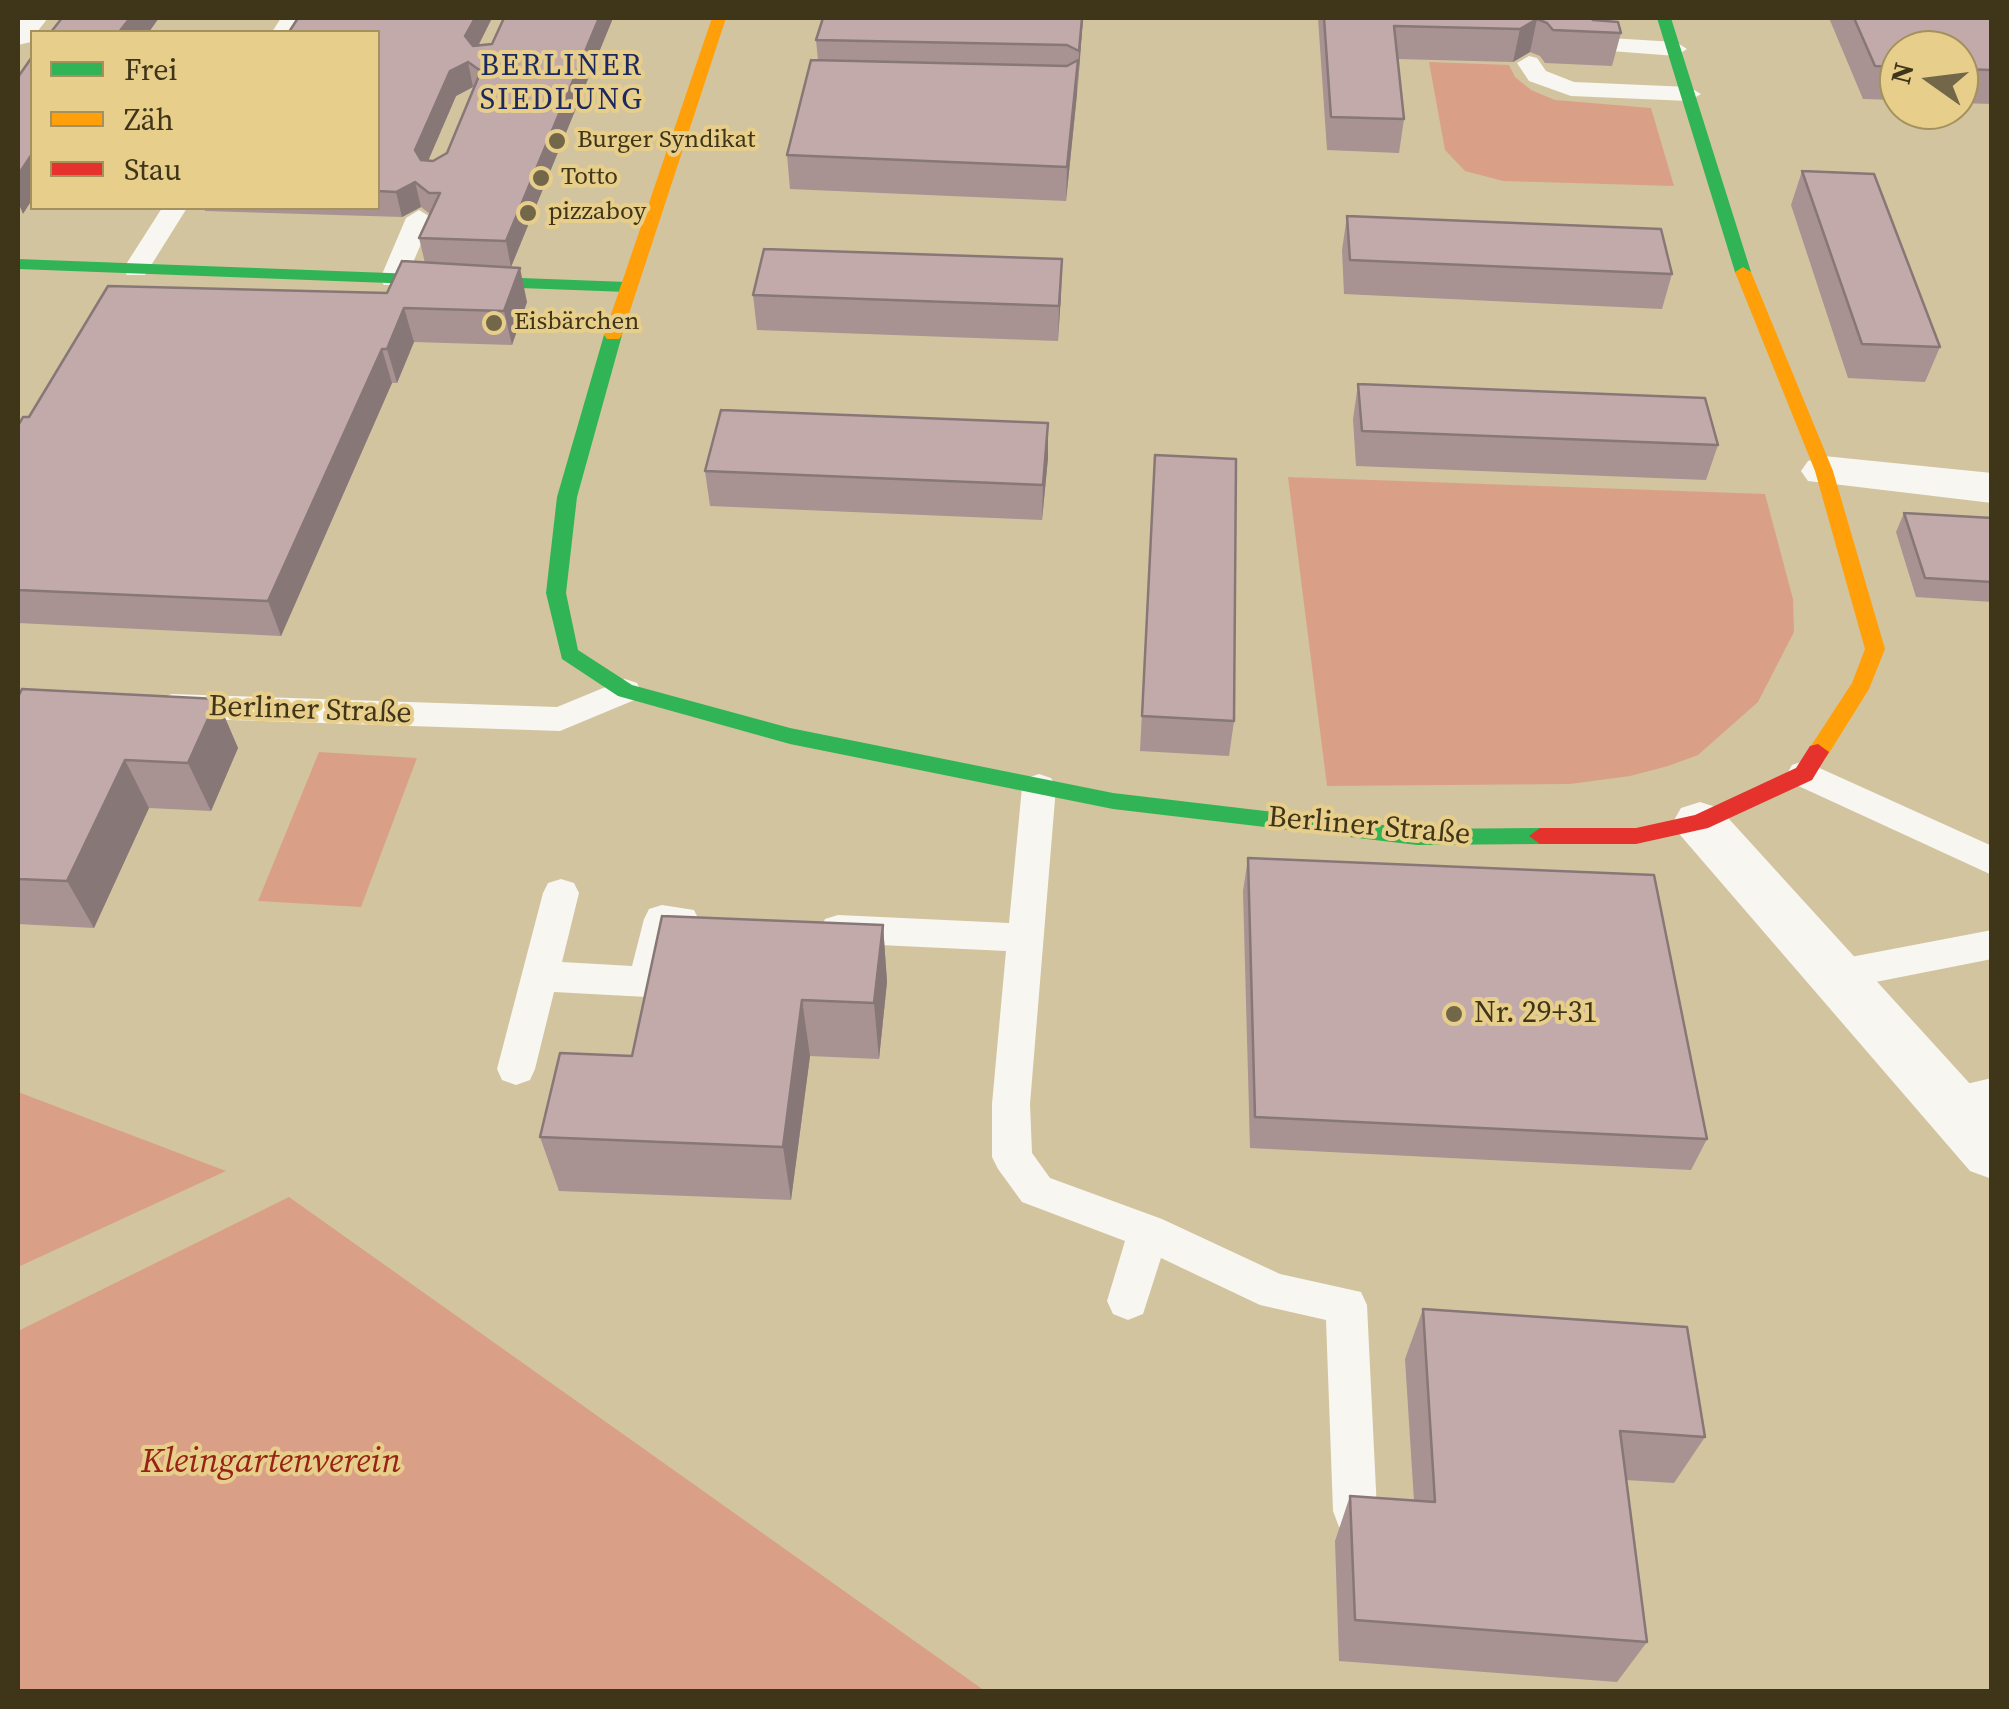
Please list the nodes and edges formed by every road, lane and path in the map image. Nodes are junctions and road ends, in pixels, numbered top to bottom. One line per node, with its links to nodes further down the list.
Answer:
1 (30, 18): 4 (street)
2 (719, 18): 14 (street, Berliner Straße)
3 (1664, 18): 6 (street)
4 (18, 34)
5 (1593, 44): 6 (lane)
6 (1676, 48): 8 (street)
7 (1529, 63): 8 (lane)
8 (1689, 94): 15 (street)
9 (173, 210): 12 (lane)
10 (419, 218): 13 (lane)
11 (18, 264): 12 (street)
12 (136, 269): 13 (street)
13 (393, 278): 14 (street)
14 (627, 287): 17 (street, Berliner Straße)
15 (1824, 471): 16 (street); 19 (street)
16 (1992, 488)
17 (625, 691): 18 (lane, Berliner Straße); 20 (street, Berliner Straße)
18 (147, 705)
19 (1804, 774): 21 (street, Berliner Straße); 22 (lane)
20 (1039, 787): 21 (street, Berliner Straße); 26 (lane)
21 (1700, 822): 29 (street)
22 (1992, 862)
23 (561, 893): 28 (lane)
24 (718, 922): 28 (lane)
25 (813, 927): 26 (lane)
26 (1027, 938): 33 (lane)
27 (1992, 944): 29 (lane)
28 (542, 976): 30 (lane)
29 (1835, 976): 31 (street)
30 (516, 1069)
31 (1971, 1098): 32 (street)
32 (1992, 1152)
33 (1148, 1232): 34 (lane); 35 (lane)
34 (1128, 1301)
35 (1354, 1511)

